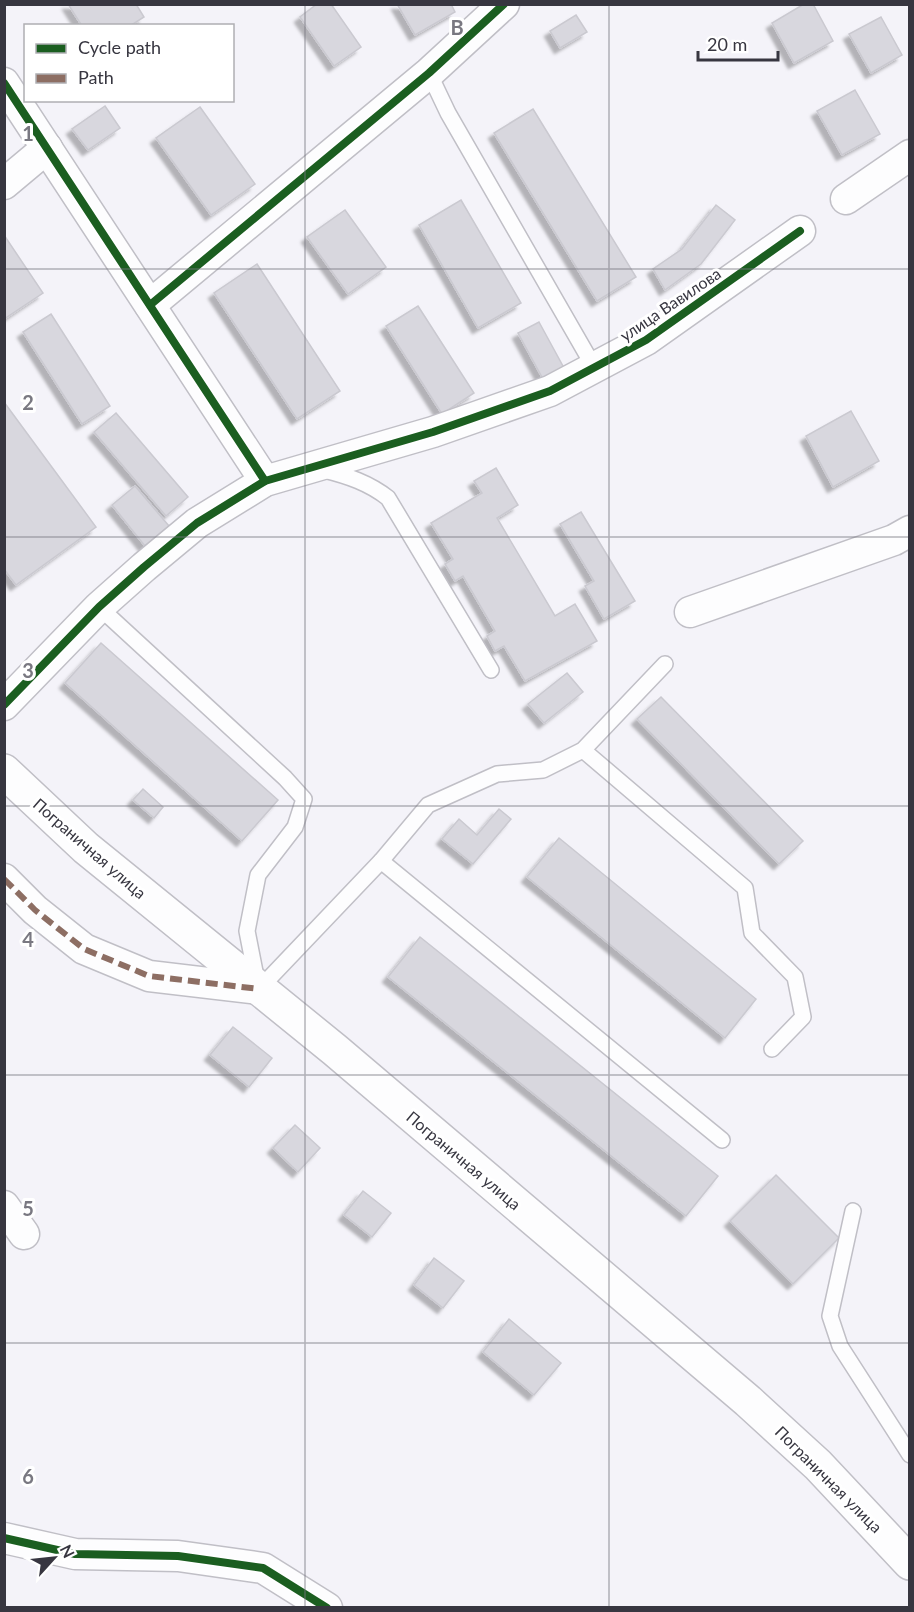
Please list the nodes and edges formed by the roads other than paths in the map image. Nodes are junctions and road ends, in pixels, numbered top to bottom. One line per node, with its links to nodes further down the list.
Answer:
1 (504, 4): 2 (street)
2 (429, 73): 9 (street); 10 (lane)
3 (4, 83): 4 (street)
4 (47, 148): 6 (street); 9 (street)
5 (909, 155): 7 (street)
6 (4, 184)
7 (846, 199)
8 (800, 231): 10 (street, улица Вавилова)
9 (150, 304): 12 (street)
10 (594, 367): 11 (street, улица Вавилова)
11 (313, 467): 12 (street, улица Вавилова); 17 (lane)
12 (266, 481): 14 (street, улица Вавилова)
13 (909, 531): 15 (street)
14 (99, 607): 18 (street, улица Вавилова); 23 (lane)
15 (690, 612)
16 (665, 664): 19 (lane)
17 (491, 670)
18 (4, 705)
19 (583, 750): 21 (lane); 24 (lane)
20 (4, 771): 23 (main road, Пограничная улица)
21 (381, 861): 23 (lane); 25 (lane)
22 (4, 879): 23 (street)
23 (259, 989): 31 (main road, Пограничная улица)
24 (772, 1049)
25 (722, 1140)
26 (4, 1206): 28 (street)
27 (853, 1211): 29 (lane)
28 (24, 1234)
29 (909, 1455)
30 (4, 1538): 32 (street)
31 (909, 1563)
32 (327, 1608)

